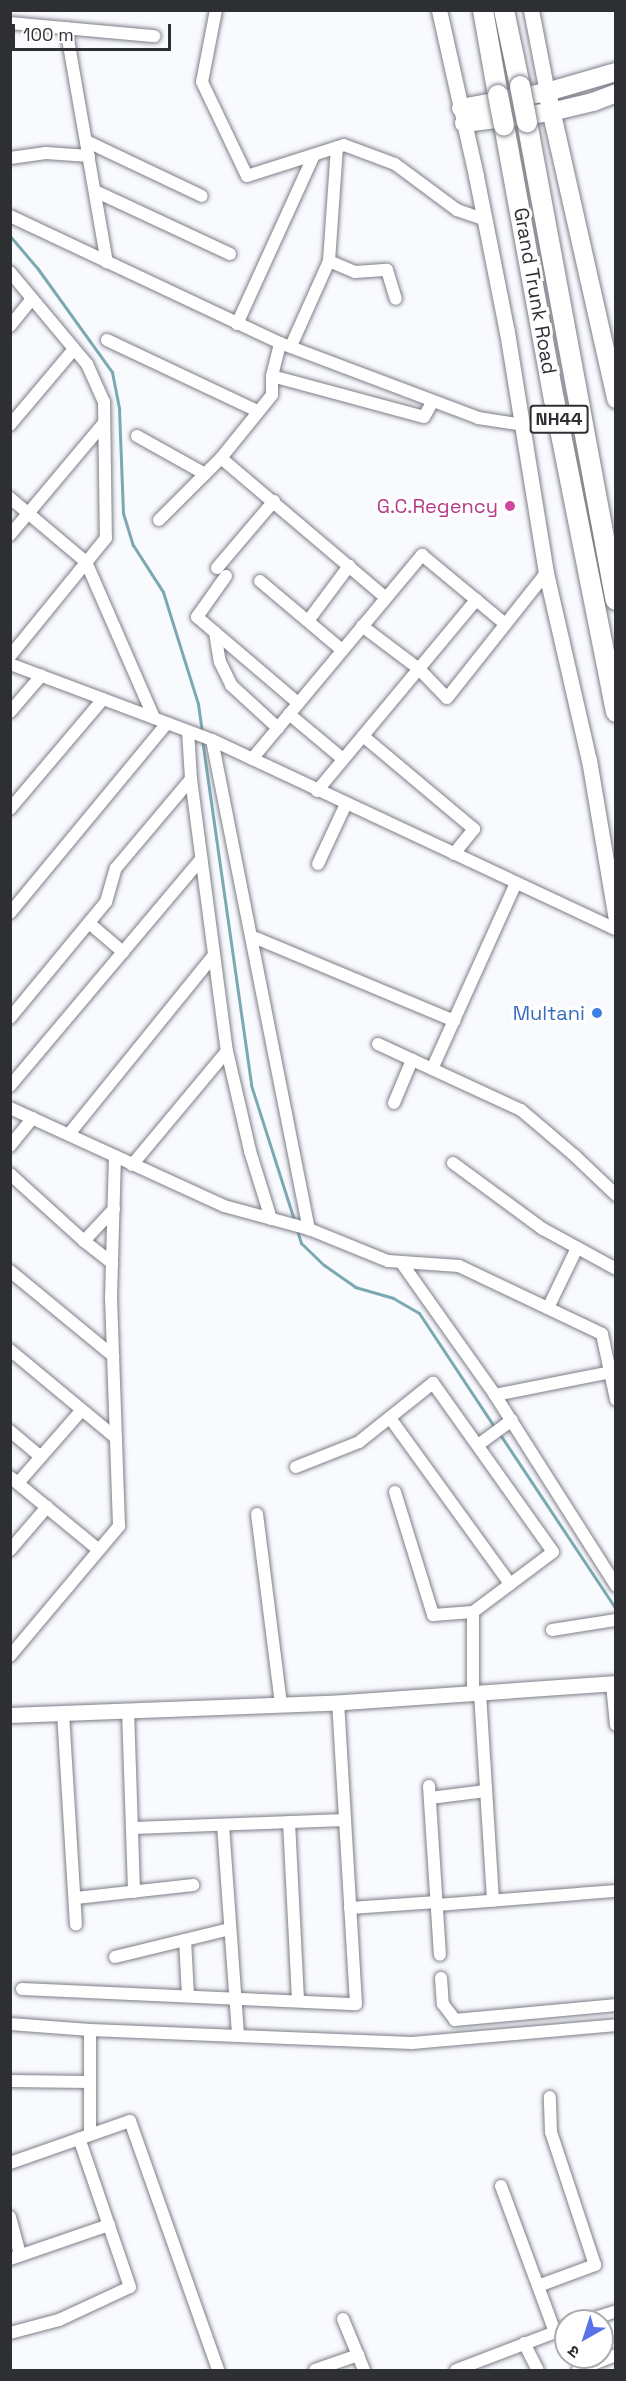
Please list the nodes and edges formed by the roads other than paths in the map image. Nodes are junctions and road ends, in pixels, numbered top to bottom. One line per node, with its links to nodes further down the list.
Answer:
1 (19, 10): 7 (street)
2 (216, 10): 17 (street)
3 (439, 10): 14 (street)
4 (483, 10): 70 (highway, Grand Trunk Road / NH44, bridge)
5 (504, 10): 57 (highway, Grand Trunk Road / NH44, bridge)
6 (531, 10): 11 (street)
7 (17, 23): 8 (street)
8 (66, 28): 9 (street); 15 (street)
9 (154, 36)
10 (615, 72): 11 (main road)
11 (547, 92): 13 (main road); 14 (main road)
12 (615, 93): 13 (main road)
13 (551, 112): 14 (main road); 35 (main road)
14 (463, 115): 42 (street)
15 (86, 141): 18 (street); 21 (street)
16 (337, 147): 17 (street); 23 (street); 25 (street)
17 (314, 155): 30 (street)
18 (89, 156): 19 (street); 20 (street)
19 (10, 158)
20 (95, 191): 24 (street); 26 (street)
21 (201, 195)
22 (10, 216): 26 (street)
23 (480, 218)
24 (230, 254)
25 (329, 261): 29 (street); 33 (street)
26 (107, 262): 30 (street)
27 (10, 272): 28 (street)
28 (33, 299): 31 (street); 34 (street)
29 (396, 299)
30 (237, 324): 33 (street)
31 (10, 326)
32 (107, 340): 39 (street)
33 (285, 344): 36 (street); 38 (street)
34 (74, 349): 40 (street); 41 (street)
35 (613, 373): 37 (main road)
36 (272, 376): 38 (street); 39 (street)
37 (615, 399)
38 (433, 401): 42 (street)
39 (257, 411): 44 (street)
40 (104, 423): 48 (street); 51 (street)
41 (10, 424)
42 (524, 425): 53 (street)
43 (137, 436): 45 (street)
44 (221, 458): 45 (street); 47 (street)
45 (205, 474): 49 (street)
46 (10, 498): 48 (street)
47 (274, 501): 52 (street); 61 (street)
48 (29, 513): 50 (street); 51 (street)
49 (159, 520)
50 (10, 535)
51 (86, 562): 63 (street); 72 (street)
52 (349, 566): 55 (street); 58 (street)
53 (546, 573): 59 (street); 89 (street)
54 (261, 581): 58 (street)
55 (386, 597): 56 (street); 60 (street)
56 (476, 600): 59 (street); 65 (street)
57 (615, 600)
58 (308, 621): 62 (street)
59 (505, 624): 65 (street)
60 (362, 626): 62 (street); 65 (street)
61 (215, 632): 68 (street); 74 (street)
62 (342, 650): 68 (street)
63 (10, 656)
64 (10, 664): 66 (street)
65 (419, 669): 76 (street)
66 (41, 676): 67 (street); 69 (street)
67 (103, 699): 72 (street); 83 (street)
68 (298, 703): 71 (street)
69 (10, 712)
70 (615, 712)
71 (289, 714): 74 (street); 79 (street)
72 (154, 718): 73 (street)
73 (167, 723): 75 (street); 88 (street)
74 (278, 728): 78 (street)
75 (192, 732): 77 (street); 80 (street)
76 (363, 736): 79 (street); 84 (street)
77 (210, 739): 78 (street); 114 (street)
78 (252, 759): 81 (street)
79 (343, 759): 81 (street)
80 (191, 779): 85 (street); 90 (street)
81 (317, 791): 82 (street)
82 (346, 804): 84 (street); 86 (street)
83 (10, 809)
84 (454, 854): 87 (street)
85 (201, 859): 93 (street); 94 (street)
86 (318, 864)
87 (516, 883): 91 (street); 96 (street)
88 (10, 913)
89 (615, 920)
90 (89, 923): 93 (street); 95 (street)
91 (615, 928)
92 (256, 938): 96 (street)
93 (123, 952): 101 (street)
94 (214, 955): 98 (street); 105 (street)
95 (10, 1018)
96 (454, 1021): 100 (street)
97 (378, 1044): 99 (street)
98 (227, 1051): 109 (street); 113 (street)
99 (412, 1060): 100 (street); 102 (street)
100 (432, 1069): 111 (street)
101 (10, 1086)
102 (394, 1103)
103 (10, 1108): 104 (street)
104 (33, 1118): 105 (street); 106 (street)
105 (69, 1134): 107 (street)
106 (10, 1146)
107 (115, 1156): 109 (street); 112 (street)
108 (453, 1163): 116 (street)
109 (132, 1165): 113 (street)
110 (10, 1174): 115 (street)
111 (615, 1195)
112 (114, 1209): 115 (street); 118 (street)
113 (271, 1219): 114 (street)
114 (306, 1228): 117 (street)
115 (84, 1241): 118 (street)
116 (577, 1248): 119 (street); 121 (street)
117 (401, 1262): 121 (street); 125 (street)
118 (112, 1263): 123 (street)
119 (615, 1269)
120 (10, 1271): 123 (street)
121 (548, 1308): 124 (street)
122 (10, 1350): 127 (street)
123 (113, 1356): 131 (street)
124 (613, 1372): 125 (street); 126 (street)
125 (495, 1395): 129 (street)
126 (615, 1400)
127 (82, 1410): 131 (street); 133 (street)
128 (390, 1418): 132 (street); 134 (street); 141 (street)
129 (508, 1423): 132 (street); 142 (street)
130 (10, 1431): 133 (street)
131 (116, 1438): 140 (street)
132 (478, 1445): 141 (street)
133 (40, 1456): 135 (street)
134 (296, 1467)
135 (14, 1480): 137 (street)
136 (395, 1492): 143 (street)
137 (47, 1507): 139 (street); 140 (street)
138 (257, 1514): 150 (street)
139 (10, 1550)
140 (99, 1550): 146 (street)
141 (510, 1584): 143 (street)
142 (615, 1586)
143 (473, 1612): 148 (street)
144 (612, 1620): 145 (street)
145 (552, 1630)
146 (10, 1656)
147 (614, 1683): 148 (street); 154 (street)
148 (476, 1693): 149 (street); 155 (street)
149 (338, 1702): 150 (street); 156 (street)
150 (281, 1704): 151 (street)
151 (128, 1710): 152 (street); 159 (street)
152 (63, 1713): 153 (street); 163 (street)
153 (10, 1715)
154 (615, 1725)
155 (486, 1791): 164 (street); 165 (street)
156 (345, 1820): 157 (street); 166 (street)
157 (289, 1822): 158 (street); 176 (street)
158 (223, 1824): 159 (street); 168 (street)
159 (133, 1828): 162 (street)
160 (193, 1885): 162 (street)
161 (615, 1891): 164 (street)
162 (134, 1892): 163 (street)
163 (76, 1898): 167 (street)
164 (494, 1901): 165 (street)
165 (437, 1904): 166 (street); 170 (street)
166 (350, 1908): 176 (street)
167 (76, 1925)
168 (230, 1929): 169 (street); 175 (street)
169 (185, 1940): 171 (street); 174 (street)
170 (440, 1955)
171 (115, 1958)
172 (441, 1978): 177 (street)
173 (22, 1989): 174 (street)
174 (188, 1996): 175 (street)
175 (234, 1998): 176 (street); 181 (street)
176 (298, 2001)
177 (615, 2005)
178 (10, 2024): 180 (street)
179 (615, 2025): 181 (street)
180 (90, 2030): 181 (street); 183 (street)
181 (238, 2034)
182 (10, 2081): 183 (street)
183 (90, 2082): 185 (street)
184 (550, 2097): 191 (street)
185 (85, 2136): 186 (street); 189 (street); 199 (street)
186 (10, 2163)
187 (501, 2186): 191 (street)
188 (10, 2217): 190 (street)
189 (109, 2225): 190 (street); 195 (street)
190 (15, 2257)
191 (538, 2286): 192 (street)
192 (554, 2317)
193 (343, 2319): 197 (street)
194 (554, 2332): 196 (street)
195 (10, 2333)
196 (524, 2343): 202 (street); 203 (street)
197 (358, 2355): 200 (street); 201 (street)
198 (615, 2355): 204 (street)
199 (218, 2370)
200 (315, 2370)
201 (364, 2370)
202 (456, 2370)
203 (538, 2370)
204 (578, 2370)

